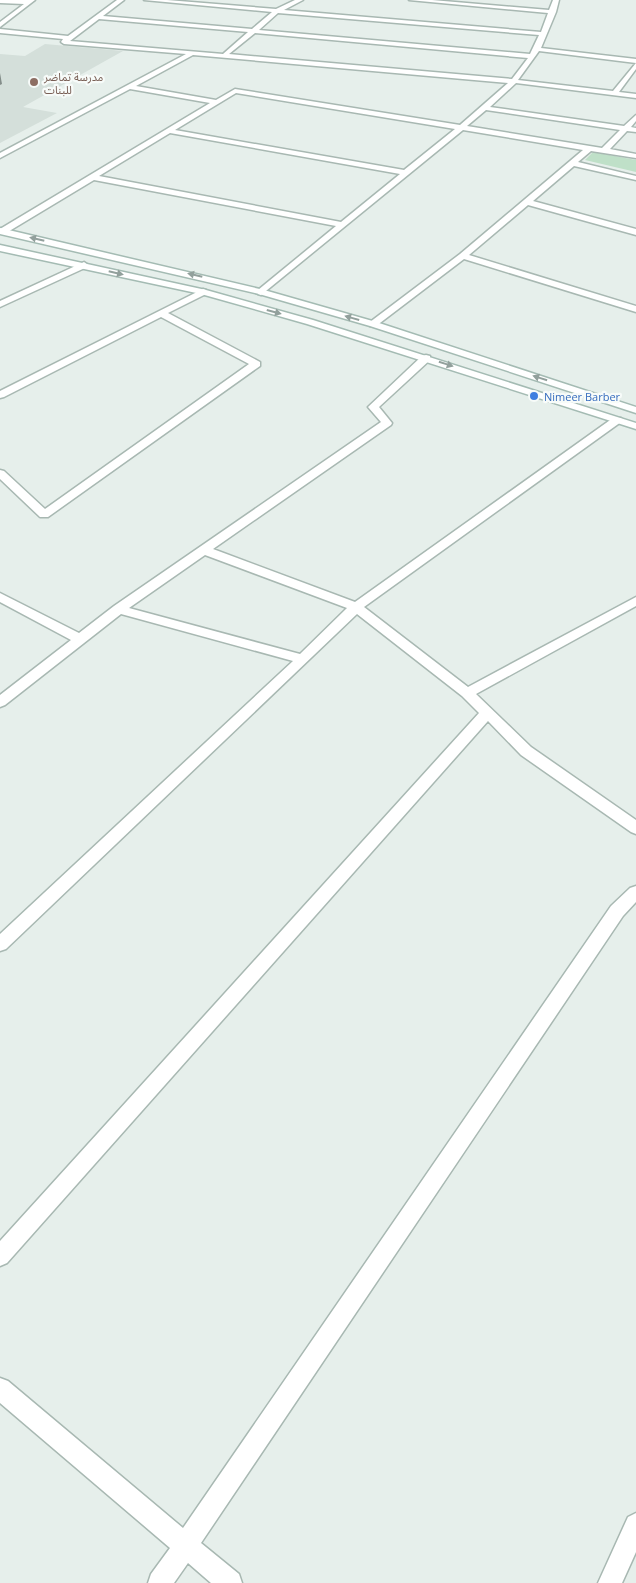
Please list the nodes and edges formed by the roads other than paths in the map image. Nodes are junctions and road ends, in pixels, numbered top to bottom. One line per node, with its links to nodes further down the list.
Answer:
1 (121, 0): 10 (street)
2 (147, 0): 8 (street)
3 (300, 0): 8 (street)
4 (412, 0): 9 (street)
5 (556, 0): 9 (street)
6 (0, 1): 7 (street)
7 (30, 1): 11 (street)
8 (277, 11): 12 (street); 14 (street)
9 (553, 12): 14 (street)
10 (97, 17): 12 (street); 15 (street)
11 (0, 26)
12 (254, 31): 18 (street); 19 (street)
13 (0, 32): 15 (street)
14 (544, 34): 16 (street)
15 (67, 38): 17 (street)
16 (537, 49): 19 (street); 20 (street)
17 (190, 54): 18 (street); 23 (street)
18 (225, 55): 22 (street)
19 (532, 56): 22 (street)
20 (636, 61)
21 (636, 65): 24 (street)
22 (514, 81): 24 (street); 27 (street)
23 (128, 88): 26 (street); 35 (street)
24 (615, 94): 25 (street)
25 (636, 96)
26 (217, 102): 29 (street); 32 (street)
27 (485, 108): 29 (street); 30 (street)
28 (636, 117): 30 (street)
29 (461, 128): 33 (street); 38 (street)
30 (626, 128): 31 (street); 34 (street)
31 (636, 130)
32 (168, 132): 38 (street); 39 (street)
33 (590, 148): 34 (street); 37 (street)
34 (605, 150): 36 (street)
35 (0, 156)
36 (636, 156)
37 (573, 163): 40 (street); 41 (street)
38 (406, 173): 42 (street)
39 (92, 177): 42 (street); 43 (street)
40 (636, 178)
41 (528, 202): 44 (street); 46 (street)
42 (342, 225): 49 (street)
43 (1, 231): 49 (street, one-way to 43)
44 (636, 232)
45 (0, 248): 47 (street)
46 (463, 256): 53 (street); 55 (street)
47 (84, 265): 48 (street, one-way to 48); 51 (street)
48 (203, 292): 54 (street); 56 (street, one-way to 56)
49 (261, 292): 55 (street, one-way to 49)
50 (0, 296): 51 (street)
51 (10, 300): 52 (street)
52 (0, 304)
53 (636, 309)
54 (161, 313): 57 (street); 61 (street)
55 (373, 324): 58 (street, one-way to 55)
56 (426, 358): 59 (street, one-way to 59); 62 (street)
57 (0, 395)
58 (636, 410)
59 (617, 420): 60 (street); 65 (street)
60 (636, 426)
61 (0, 473)
62 (204, 550): 65 (street); 66 (street)
63 (0, 597): 67 (street)
64 (636, 602): 69 (street)
65 (356, 607): 68 (street); 69 (street)
66 (119, 609): 67 (street); 68 (street)
67 (80, 638): 70 (street)
68 (303, 659): 74 (street)
69 (467, 693): 71 (street)
70 (0, 702)
71 (488, 712): 72 (street); 75 (street)
72 (636, 828)
73 (636, 892): 78 (street)
74 (0, 944)
75 (0, 1256)
76 (0, 1390): 78 (street)
77 (636, 1525): 81 (street)
78 (186, 1546): 79 (street); 80 (street)
79 (160, 1583)
80 (230, 1583)
81 (610, 1583)

